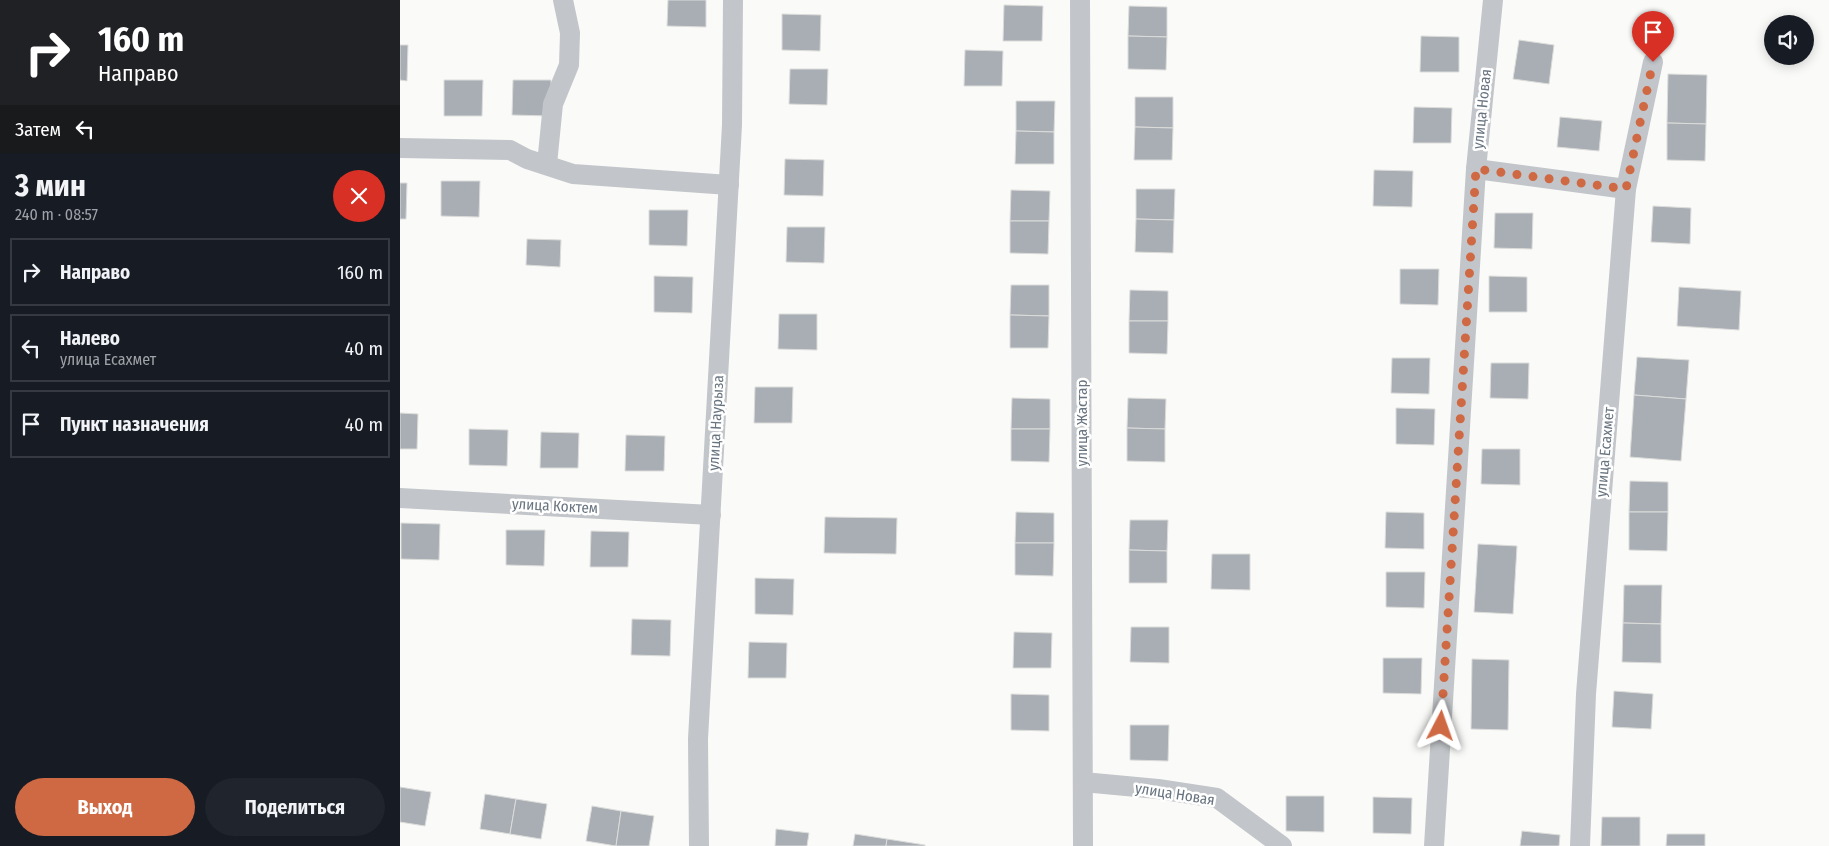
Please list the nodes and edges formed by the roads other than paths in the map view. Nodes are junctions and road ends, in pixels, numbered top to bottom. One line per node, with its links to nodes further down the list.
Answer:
1 (563, 0): 7 (street)
2 (733, 0): 9 (street, улица Наурыза)
3 (1080, 0): 13 (street, улица Жастар)
4 (1493, 0): 8 (street, улица Новая)
5 (1653, 62): 10 (street, улица Есахмет)
6 (400, 148): 7 (street)
7 (547, 164): 9 (street)
8 (1476, 169): 10 (street); 17 (street, улица Новая)
9 (729, 185): 12 (street, улица Наурыза)
10 (1626, 189): 18 (street, улица Есахмет)
11 (400, 498): 12 (street, улица Коктем)
12 (711, 514): 14 (street, улица Наурыза)
13 (1083, 782): 15 (street, улица Жастар); 16 (street, улица Новая)
14 (699, 846)
15 (1083, 846)
16 (1282, 846)
17 (1434, 846)
18 (1580, 846)

